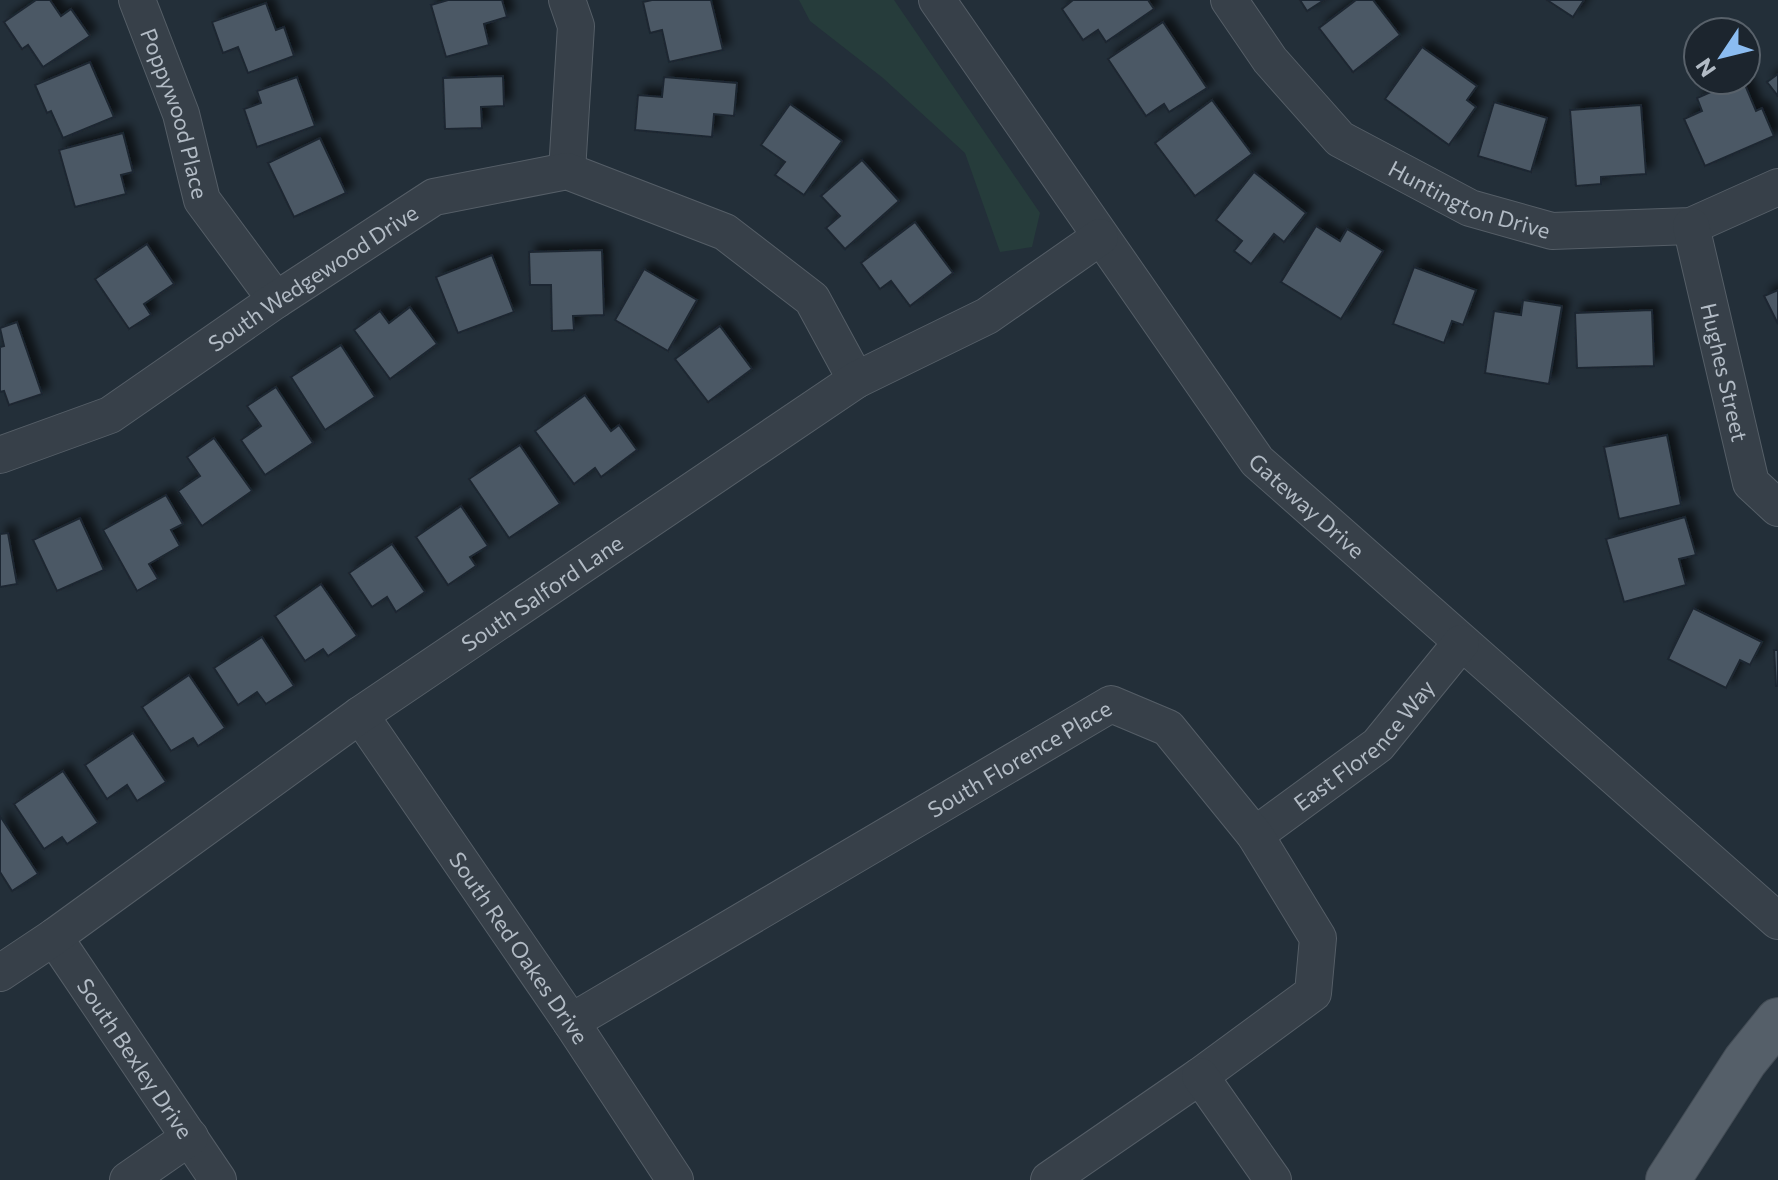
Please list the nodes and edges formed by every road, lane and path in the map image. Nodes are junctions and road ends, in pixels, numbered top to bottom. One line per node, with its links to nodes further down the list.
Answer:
1 (137, 0): 9 (street, Poppywood Place)
2 (567, 0): 5 (street)
3 (937, 0): 8 (street, Gateway Drive)
4 (1229, 0): 7 (street, Huntington Drive)
5 (567, 171): 9 (street, South Wedgewood Drive); 10 (street)
6 (1778, 187): 7 (street, Huntington Drive)
7 (1691, 226): 12 (street, Hughes Street)
8 (1100, 237): 10 (street, South Salford Lane); 13 (street, Gateway Drive)
9 (276, 300): 11 (street, South Wedgewood Drive)
10 (856, 380): 14 (street, South Salford Lane)
11 (0, 455)
12 (1778, 508)
13 (1461, 643): 15 (street, East Florence Way); 16 (street, Gateway Drive)
14 (360, 715): 17 (street, South Salford Lane); 20 (street, South Red Oakes Drive)
15 (1255, 835): 20 (street, South Florence Place); 21 (street, South Florence Place)
16 (1778, 921)
17 (54, 937): 18 (street, South Salford Lane); 22 (street, South Bexley Drive)
18 (0, 973)
19 (1778, 1020): 28 (main road)
20 (571, 1022): 25 (street, South Red Oakes Drive)
21 (1200, 1076): 26 (street, South Florence Place); 27 (street)
22 (190, 1137): 23 (street); 24 (street, South Bexley Drive)
23 (128, 1180)
24 (218, 1180)
25 (675, 1180)
26 (1049, 1180)
27 (1273, 1180)
28 (1668, 1180)

